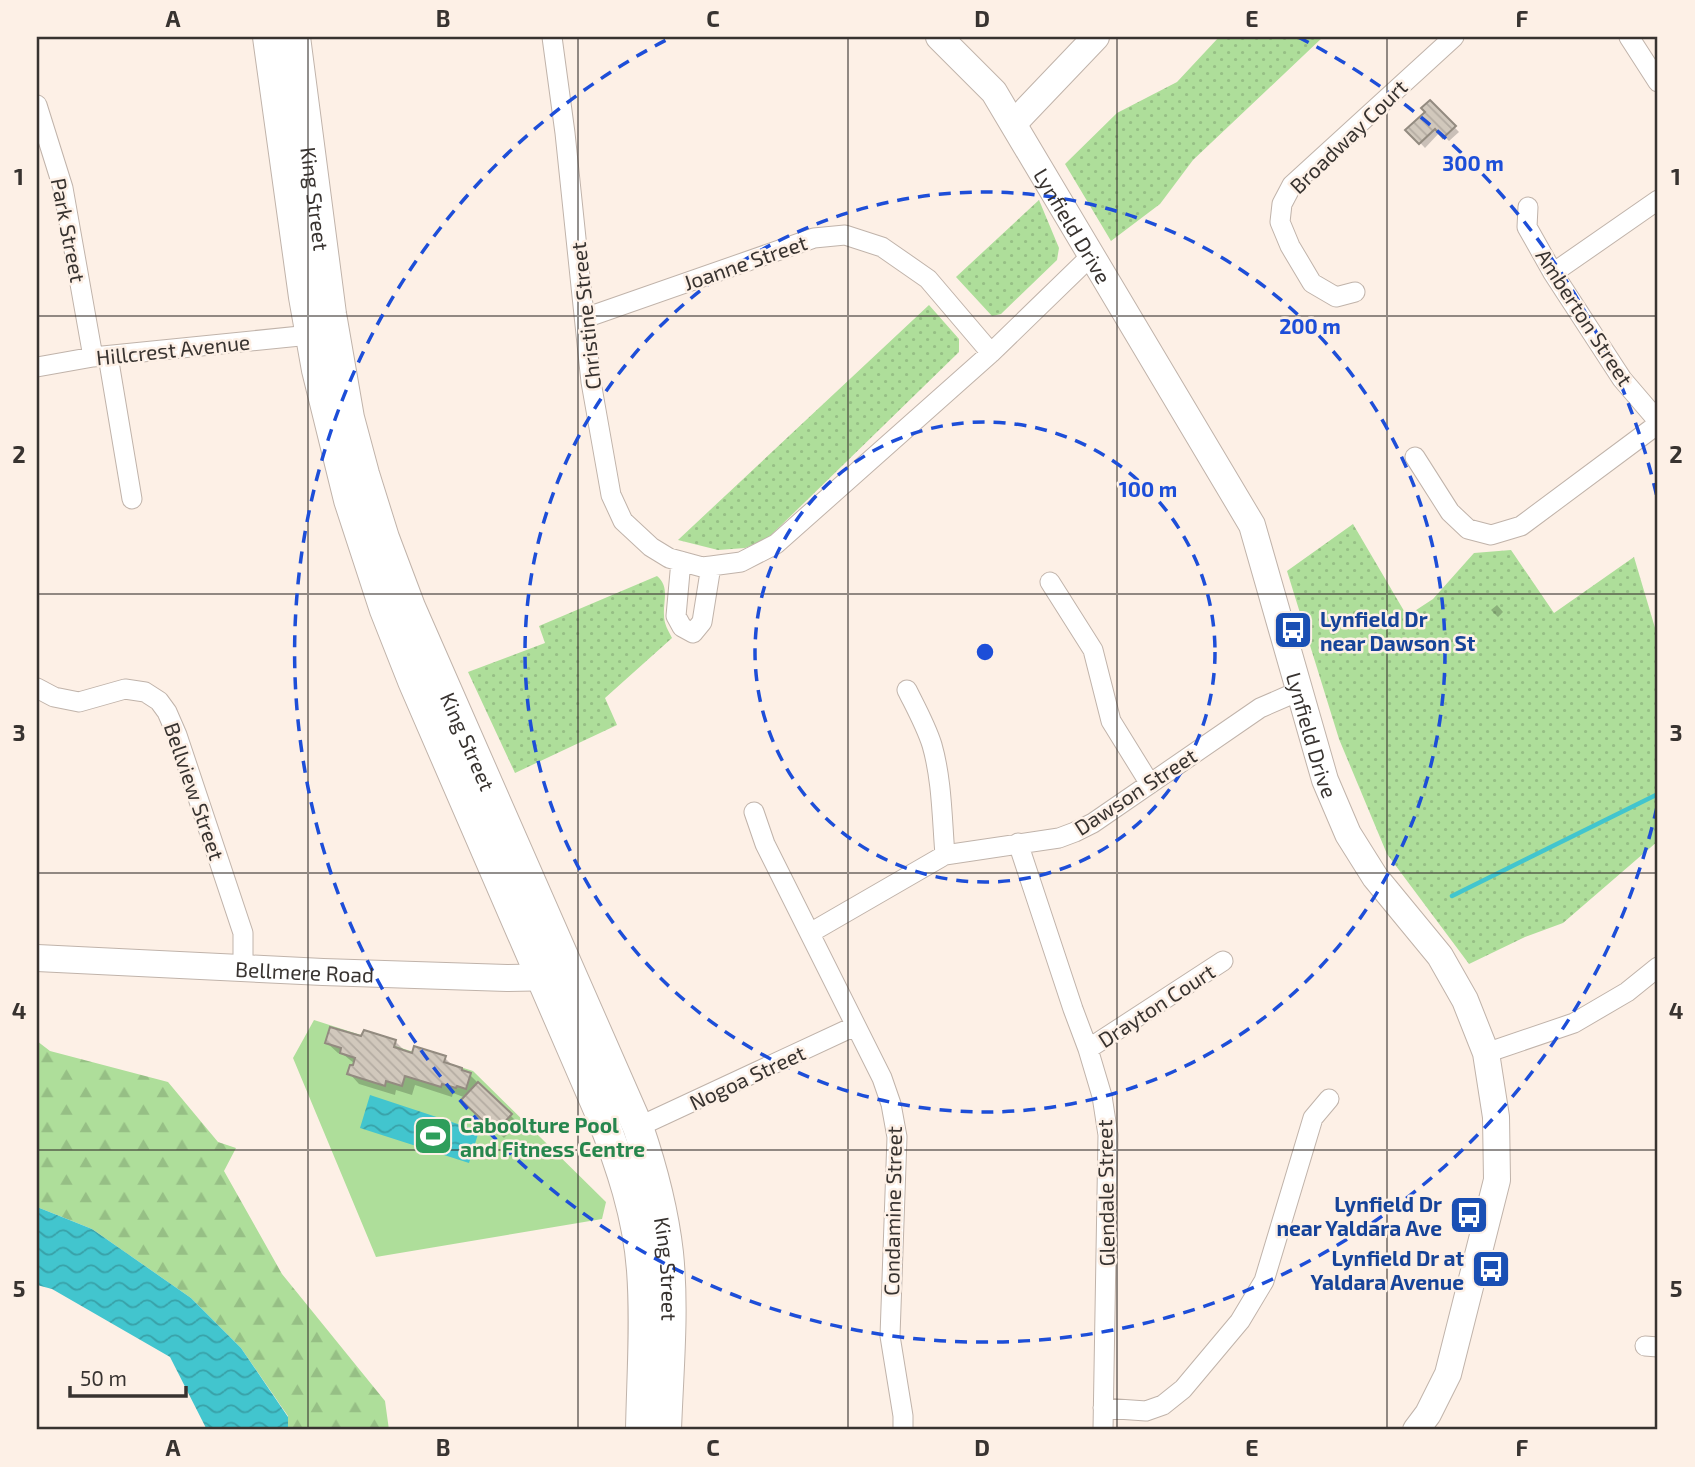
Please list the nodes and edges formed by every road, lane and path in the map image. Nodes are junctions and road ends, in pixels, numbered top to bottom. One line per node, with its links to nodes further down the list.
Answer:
1 (268, 37): 17 (main road, King Street)
2 (295, 37): 39 (main road, King Street)
3 (552, 37): 16 (street, Christine Street)
4 (939, 37): 10 (street, Lynfield Drive)
5 (1096, 37): 10 (street)
6 (1454, 37): 15 (street, Broadway Court)
7 (1629, 37): 8 (street)
8 (1658, 82)
9 (37, 105): 19 (street, Park Street)
10 (1014, 123): 13 (street, Lynfield Drive)
11 (1658, 200): 14 (street)
12 (1528, 207): 14 (street, Amberton Street)
13 (1091, 255): 18 (street, Christine Street); 29 (street, Lynfield Drive)
14 (1553, 273): 21 (street, Amberton Street)
15 (1355, 292)
16 (585, 318): 18 (street, Joanne Street); 24 (street, Christine Street)
17 (310, 335): 19 (street, Hillcrest Avenue); 40 (main road, King Street)
18 (991, 353): 25 (street, Christine Street)
19 (100, 356): 20 (street, Hillcrest Avenue); 23 (street, Park Street)
20 (37, 367)
21 (1658, 423): 22 (street)
22 (1415, 457)
23 (132, 499)
24 (681, 561): 25 (street, Christine Street); 25 (street)
25 (711, 566)
26 (1050, 582): 30 (street)
27 (37, 688): 38 (street, Bellview Street)
28 (907, 690): 33 (street)
29 (1299, 691): 30 (street, Dawson Street); 43 (street, Lynfield Drive)
30 (1150, 784): 32 (street, Dawson Street)
31 (754, 812): 34 (street, Condamine Street)
32 (1018, 843): 33 (street, Dawson Street); 42 (street, Glendale Street)
33 (944, 855): 34 (street, Dawson Street)
34 (810, 933): 41 (street, Condamine Street)
35 (37, 958): 38 (street, Bellmere Road)
36 (1223, 961): 42 (street, Drayton Court)
37 (1658, 967): 43 (street)
38 (243, 968): 40 (street, Bellmere Road)
39 (573, 977): 40 (street, Bellmere Road); 45 (main road, King Street)
40 (542, 978): 47 (main road, King Street)
41 (855, 1026): 45 (street, Nogoa Street); 49 (street, Condamine Street)
42 (1088, 1049): 46 (street, Glendale Street)
43 (1486, 1053): 51 (street, Lynfield Drive)
44 (1329, 1099): 46 (street)
45 (638, 1127): 48 (main road, King Street)
46 (1103, 1408): 50 (street, Glendale Street)
47 (641, 1430)
48 (666, 1430)
49 (902, 1430)
50 (1103, 1430)
51 (1416, 1430)

